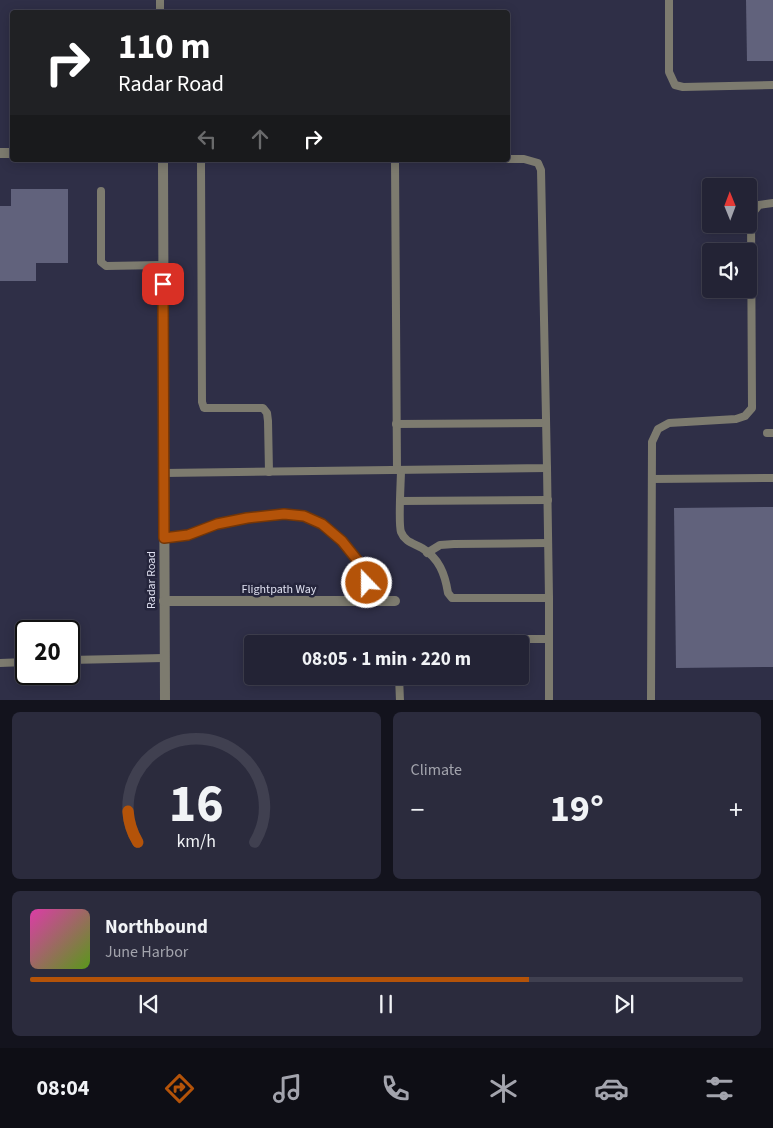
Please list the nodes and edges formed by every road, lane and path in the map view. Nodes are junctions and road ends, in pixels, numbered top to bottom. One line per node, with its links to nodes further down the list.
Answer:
1 (668, 0): 2 (lane)
2 (773, 85)
3 (510, 159): 10 (lane)
4 (163, 162): 9 (street, Radar Road)
5 (201, 162): 14 (lane)
6 (395, 162): 11 (lane)
7 (101, 191): 9 (lane)
8 (773, 202): 17 (lane)
9 (163, 265): 15 (street, Radar Road)
10 (546, 423): 11 (lane); 12 (lane)
11 (396, 424): 13 (lane)
12 (547, 468): 13 (lane); 18 (lane)
13 (399, 470): 14 (lane); 19 (lane)
14 (269, 472): 15 (lane)
15 (164, 473): 20 (street, Radar Road)
16 (773, 478): 17 (lane)
17 (652, 479): 37 (lane)
18 (548, 500): 19 (lane); 21 (lane)
19 (400, 501): 22 (lane)
20 (164, 538): 24 (street, Radar Road); 25 (lane)
21 (548, 544): 22 (lane); 23 (lane)
22 (428, 553): 23 (lane)
23 (549, 598): 28 (lane)
24 (164, 601): 25 (street, Flightpath Way); 29 (street, Radar Road)
25 (372, 601): 26 (street, Flightpath Way)
26 (395, 601)
27 (529, 638): 28 (lane)
28 (549, 638): 36 (lane)
29 (164, 658): 30 (lane); 34 (street, Radar Road)
30 (80, 660)
31 (15, 662): 32 (lane)
32 (0, 663)
33 (399, 685): 35 (lane)
34 (165, 700)
35 (400, 700)
36 (549, 700)
37 (651, 700)

